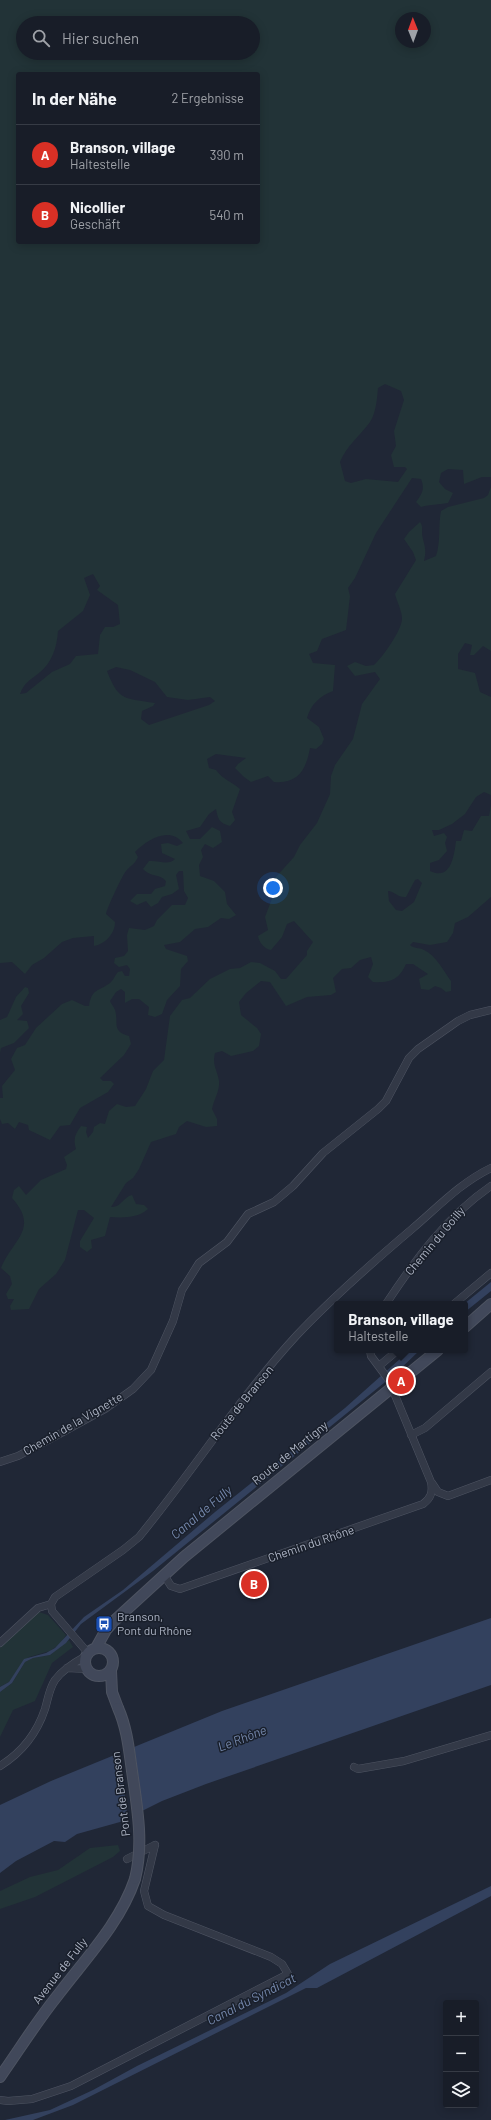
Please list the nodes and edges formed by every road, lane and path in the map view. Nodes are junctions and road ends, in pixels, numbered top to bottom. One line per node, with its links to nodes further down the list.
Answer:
1 (491, 1010): 16 (street, Chemin de la Vignette)
2 (491, 1168): 20 (street, Route de Branson)
3 (491, 1186): 5 (street, Chemin du Goilly)
4 (491, 1273): 6 (street)
5 (388, 1301)
6 (458, 1301)
7 (491, 1304): 8 (main road)
8 (468, 1324)
9 (372, 1353): 12 (street)
10 (395, 1353): 12 (street)
11 (434, 1353): 14 (main road, Route de Martigny)
12 (380, 1368): 14 (street)
13 (491, 1372): 15 (street)
14 (392, 1386): 15 (street); 19 (main road, Route de Martigny)
15 (411, 1435): 18 (street)
16 (0, 1462)
17 (491, 1480): 18 (street)
18 (431, 1482): 19 (street, Chemin du Rhône)
19 (164, 1575): 21 (main road, Route de Martigny)
20 (50, 1604): 22 (street, Route de Branson); 23 (street)
21 (108, 1628): 23 (main road, Route de Martigny); 24 (main road)
22 (0, 1643)
23 (90, 1652): 24 (main road); 25 (street); 26 (main road)
24 (110, 1653): 27 (main road)
25 (67, 1668): 26 (street); 31 (street)
26 (87, 1669): 28 (main road)
27 (111, 1671): 28 (main road); 29 (main road)
28 (97, 1676): 29 (main road)
29 (112, 1692): 34 (main road, Pont de Branson, bridge)
30 (491, 1734): 32 (street)
31 (0, 1766)
32 (354, 1767)
33 (127, 1859): 36 (street)
34 (135, 1879): 35 (main road, Avenue de Fully)
35 (0, 2077)
36 (0, 2100)

